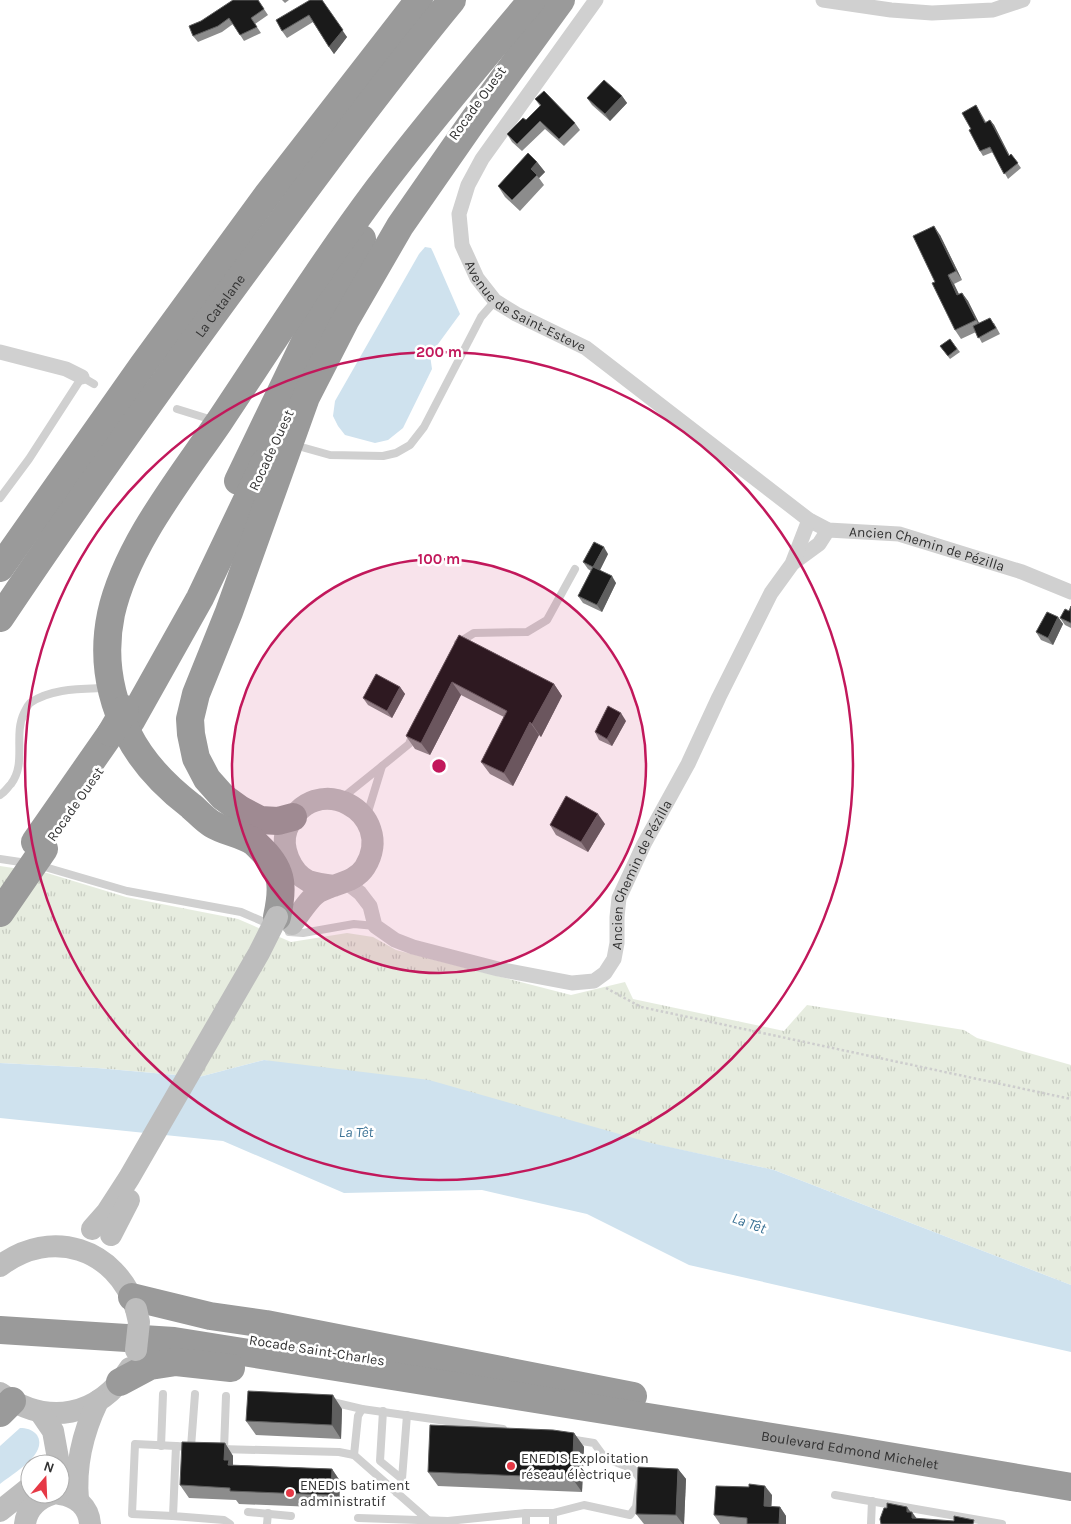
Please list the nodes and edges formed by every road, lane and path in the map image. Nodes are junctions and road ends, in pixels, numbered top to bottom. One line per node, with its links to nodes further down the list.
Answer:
1 (419, 0): 18 (highway, La Catalane)
2 (452, 0): 21 (highway, La Catalane)
3 (532, 0): 23 (highway, Rocade Ouest); 23 (highway)
4 (560, 0): 23 (highway, Rocade Ouest); 29 (highway)
5 (596, 0): 8 (street, Avenue de Saint-Esteve)
6 (823, 0): 7 (street)
7 (1023, 0)
8 (495, 301): 13 (lane); 15 (street, Avenue de Saint-Esteve)
9 (0, 352): 10 (street)
10 (88, 380): 14 (lane)
11 (177, 409): 12 (lane)
12 (206, 418)
13 (305, 448)
14 (0, 498)
15 (809, 520): 16 (street, Avenue de Saint-Esteve); 17 (street, Ancien Chemin de Pézilla)
16 (828, 530): 17 (street, Ancien Chemin de Pézilla); 20 (street, Ancien Chemin de Pézilla)
17 (792, 564): 39 (street, Ancien Chemin de Pézilla)
18 (0, 568)
19 (575, 570): 22 (lane)
20 (1071, 592)
21 (0, 618)
22 (453, 651)
23 (119, 719): 26 (highway); 27 (lane); 31 (highway, Rocade Ouest)
24 (417, 727): 25 (lane)
25 (382, 766): 28 (lane); 30 (lane)
26 (174, 793): 32 (highway); 37 (highway)
27 (0, 795)
28 (340, 800): 29 (main road); 30 (main road)
29 (293, 817): 32 (main road)
30 (366, 819): 34 (main road)
31 (39, 845): 35 (highway, Rocade Ouest); 36 (highway, Rocade Ouest, bridge)
32 (286, 852): 34 (main road); 37 (main road)
33 (0, 859): 38 (lane)
34 (340, 884): 37 (main road); 38 (street)
35 (0, 893)
36 (0, 913)
37 (284, 921): 41 (main road, bridge)
38 (375, 926): 39 (street)
39 (594, 981): 40 (path)
40 (1071, 1099)
41 (101, 1232): 42 (main road); 44 (main road)
42 (68, 1246): 43 (main road); 44 (main road)
43 (0, 1266)
44 (116, 1272): 45 (main road)
45 (134, 1303): 48 (main road, bridge); 55 (highway)
46 (0, 1316): 55 (highway, Rocade Saint-Charles)
47 (0, 1330): 55 (highway, Rocade Saint-Charles)
48 (120, 1382): 52 (main road); 55 (highway)
49 (163, 1394): 62 (lane)
50 (195, 1394): 64 (lane)
51 (226, 1396): 65 (lane)
52 (98, 1401): 58 (main road); 73 (main road)
53 (322, 1401): 56 (lane)
54 (4, 1402): 58 (main road)
55 (631, 1405): 68 (highway, Boulevard Edmond Michelet); 70 (highway, Boulevard Edmond Michelet)
56 (362, 1409): 57 (lane); 67 (lane)
57 (383, 1411): 59 (lane); 69 (lane)
58 (40, 1412): 66 (main road)
59 (407, 1415): 60 (lane); 69 (lane)
60 (515, 1431)
61 (564, 1438): 82 (lane)
62 (161, 1446): 63 (lane); 83 (lane)
63 (176, 1446): 64 (lane); 83 (lane)
64 (199, 1448): 65 (lane)
65 (224, 1449): 67 (lane)
66 (55, 1454)
67 (354, 1455): 71 (lane)
68 (1071, 1468)
69 (402, 1479): 71 (lane)
70 (1071, 1487)
71 (397, 1493): 86 (lane)
72 (20, 1495): 78 (main road)
73 (70, 1495)
74 (835, 1495): 76 (lane)
75 (70, 1498): 88 (main road)
76 (872, 1501): 93 (lane); 94 (lane)
77 (33, 1504): 87 (main road)
78 (0, 1511)
79 (248, 1512): 81 (lane)
80 (526, 1512): 82 (lane); 86 (lane); 91 (lane)
81 (268, 1513): 84 (lane); 90 (lane)
82 (553, 1513): 92 (lane)
83 (173, 1516): 89 (lane)
84 (291, 1516)
85 (358, 1518): 86 (lane)
86 (428, 1520)
87 (24, 1523)
88 (90, 1524)
89 (230, 1524)
90 (267, 1524)
91 (526, 1524)
92 (553, 1524)
93 (871, 1524)
94 (1002, 1524)

